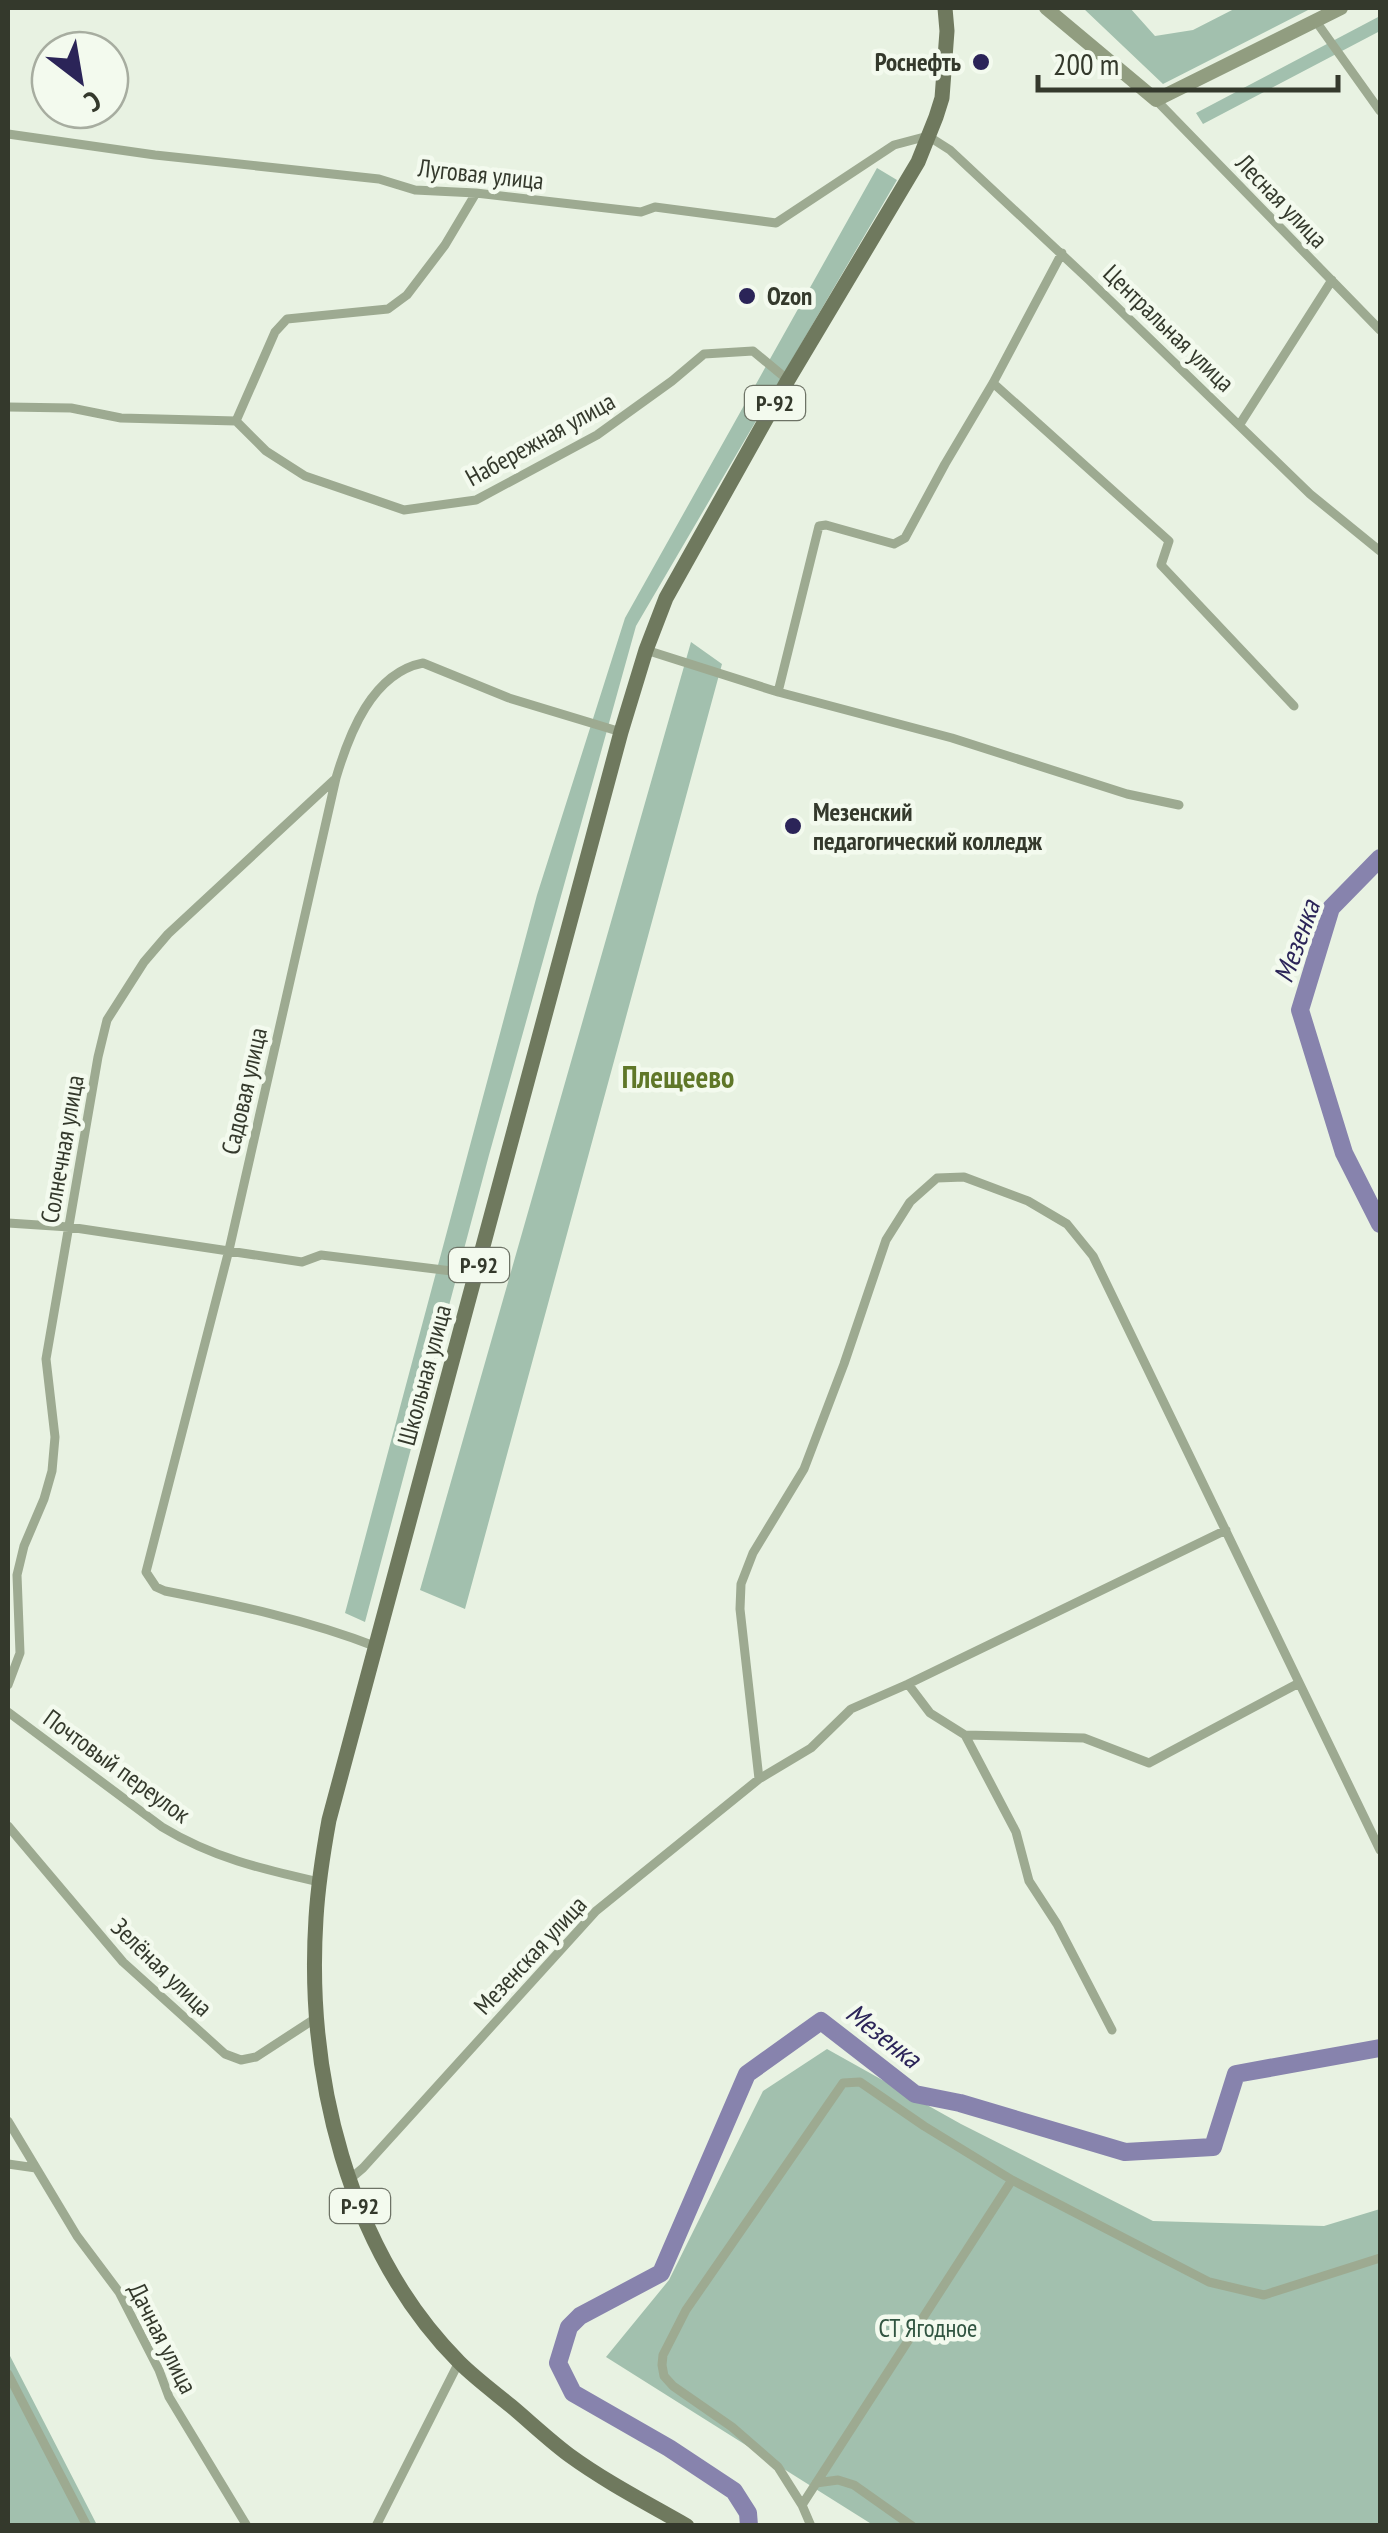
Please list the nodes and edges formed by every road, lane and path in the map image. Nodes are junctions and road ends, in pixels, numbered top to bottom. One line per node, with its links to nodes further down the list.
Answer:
1 (945, 8): 8 (main road, Р-92)
2 (1046, 8): 5 (street)
3 (1341, 8): 4 (street)
4 (1315, 20): 5 (street); 6 (street)
5 (1156, 100): 11 (street, Лесная улица)
6 (1380, 111)
7 (8, 134): 9 (street, Луговая улица)
8 (928, 136): 9 (street, Луговая улица); 10 (street, Центральная улица); 13 (main road, Р-92)
9 (476, 193): 16 (street)
10 (1062, 254): 14 (street); 17 (street, Центральная улица)
11 (1332, 280): 12 (street, Лесная улица); 17 (street)
12 (1380, 330)
13 (788, 380): 16 (street, Набережная улица); 19 (main road, Р-92)
14 (993, 383): 20 (street); 21 (street)
15 (8, 407): 16 (street)
16 (236, 420)
17 (1240, 424): 18 (street, Центральная улица)
18 (1380, 551)
19 (646, 650): 20 (street); 22 (main road, Школьная улица / Р-92)
20 (778, 692): 24 (street)
21 (1294, 706)
22 (621, 732): 23 (street, Садовая улица); 28 (main road, Школьная улица / Р-92)
23 (336, 778): 26 (street, Солнечная улица); 27 (street, Садовая улица)
24 (1179, 805)
25 (8, 1224): 26 (street)
26 (70, 1227): 27 (street); 33 (street, Солнечная улица)
27 (229, 1250): 28 (street); 30 (street, Садовая улица)
28 (476, 1274): 30 (main road, Школьная улица / Р-92)
29 (1226, 1530): 31 (street); 32 (street, Мезенская улица); 36 (street)
30 (377, 1646): 39 (main road, Школьная улица / Р-92)
31 (1300, 1683): 35 (street); 38 (street)
32 (908, 1684): 35 (street); 36 (street, Мезенская улица)
33 (8, 1685)
34 (8, 1712): 39 (street, Почтовый переулок)
35 (966, 1734): 41 (street)
36 (759, 1779): 45 (street, Мезенская улица)
37 (8, 1826): 40 (street, Зелёная улица)
38 (1380, 1850)
39 (319, 1882): 40 (main road, Р-92)
40 (316, 2018): 45 (main road, Р-92)
41 (1112, 2030)
42 (8, 2121): 44 (street, Дачная улица)
43 (8, 2164): 44 (street)
44 (36, 2168): 53 (street, Дачная улица)
45 (350, 2179): 48 (main road, Р-92)
46 (1012, 2180): 47 (street); 50 (street); 51 (street)
47 (1380, 2258)
48 (459, 2362): 54 (street); 55 (main road, Р-92)
49 (8, 2374): 52 (street)
50 (816, 2483): 51 (street); 57 (street)
51 (802, 2505): 56 (street)
52 (87, 2526)
53 (247, 2526)
54 (376, 2526)
55 (686, 2526)
56 (811, 2526)
57 (912, 2526)

